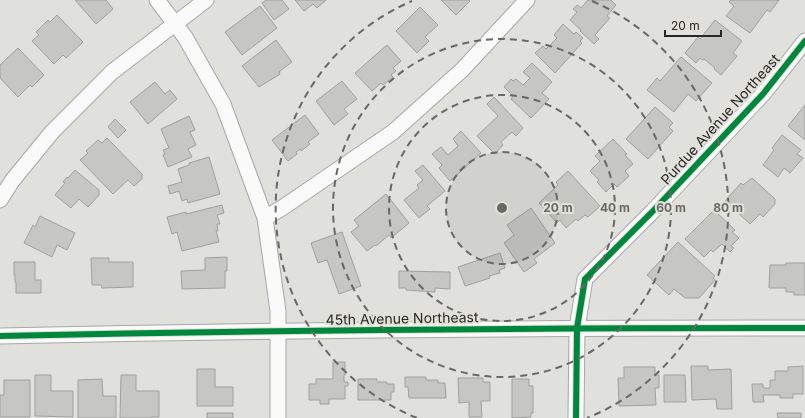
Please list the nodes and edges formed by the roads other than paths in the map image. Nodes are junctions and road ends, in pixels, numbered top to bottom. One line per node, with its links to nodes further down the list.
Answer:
1 (157, 0): 4 (street)
2 (206, 0): 4 (street)
3 (527, 0): 7 (street)
4 (176, 24): 6 (street); 7 (street)
5 (805, 41): 8 (street, Purdue Avenue Northeast)
6 (0, 200)
7 (265, 218): 10 (street)
8 (576, 328): 9 (street, 45th Avenue Northeast); 10 (street, 45th Avenue Northeast); 13 (street, Purdue Avenue Northeast)
9 (805, 328)
10 (278, 331): 11 (street, 45th Avenue Northeast); 12 (street)
11 (0, 336)
12 (278, 418)
13 (576, 418)

